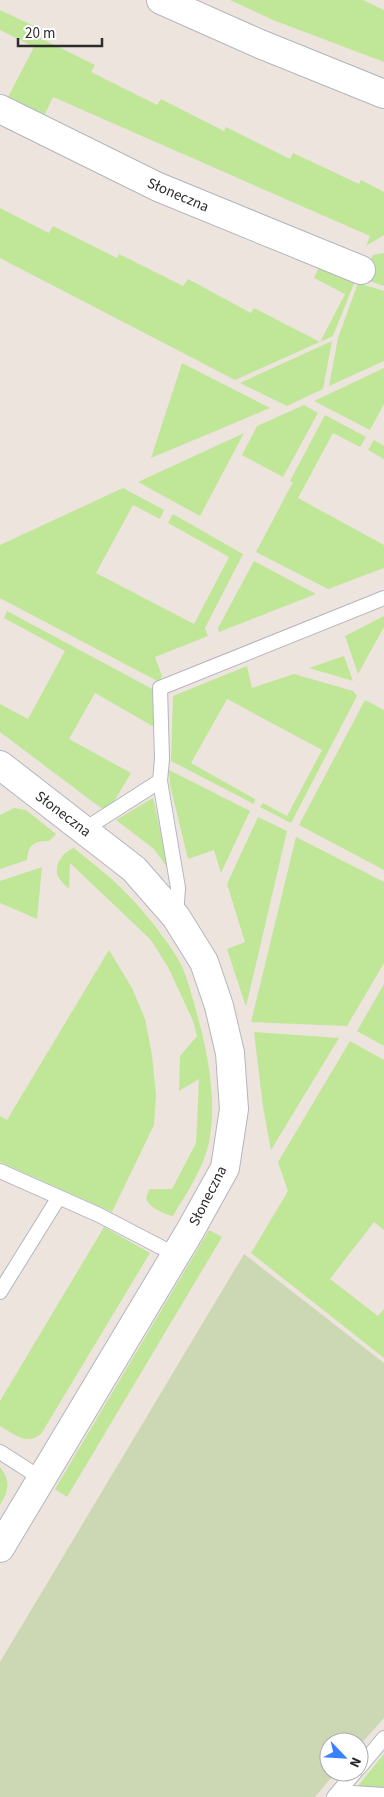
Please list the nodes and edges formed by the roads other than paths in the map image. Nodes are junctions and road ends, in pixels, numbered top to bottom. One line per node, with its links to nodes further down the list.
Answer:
1 (160, 0): 2 (street)
2 (384, 94)
3 (0, 109): 4 (street, Słoneczna)
4 (360, 270)
5 (384, 598): 7 (lane)
6 (0, 765): 8 (street, Słoneczna)
7 (160, 781): 8 (lane); 9 (lane)
8 (85, 829): 9 (street, Słoneczna)
9 (176, 918): 12 (street, Słoneczna)
10 (0, 1171): 11 (lane)
11 (59, 1197): 12 (lane); 13 (lane)
12 (176, 1255): 15 (street, Słoneczna)
13 (0, 1292)
14 (0, 1452): 15 (lane)
15 (42, 1478): 16 (street, Słoneczna)
16 (0, 1548)
17 (384, 1738): 18 (lane)
18 (369, 1756)
19 (347, 1782): 21 (lane)
20 (384, 1795): 22 (lane)
21 (334, 1797)
22 (339, 1797)

